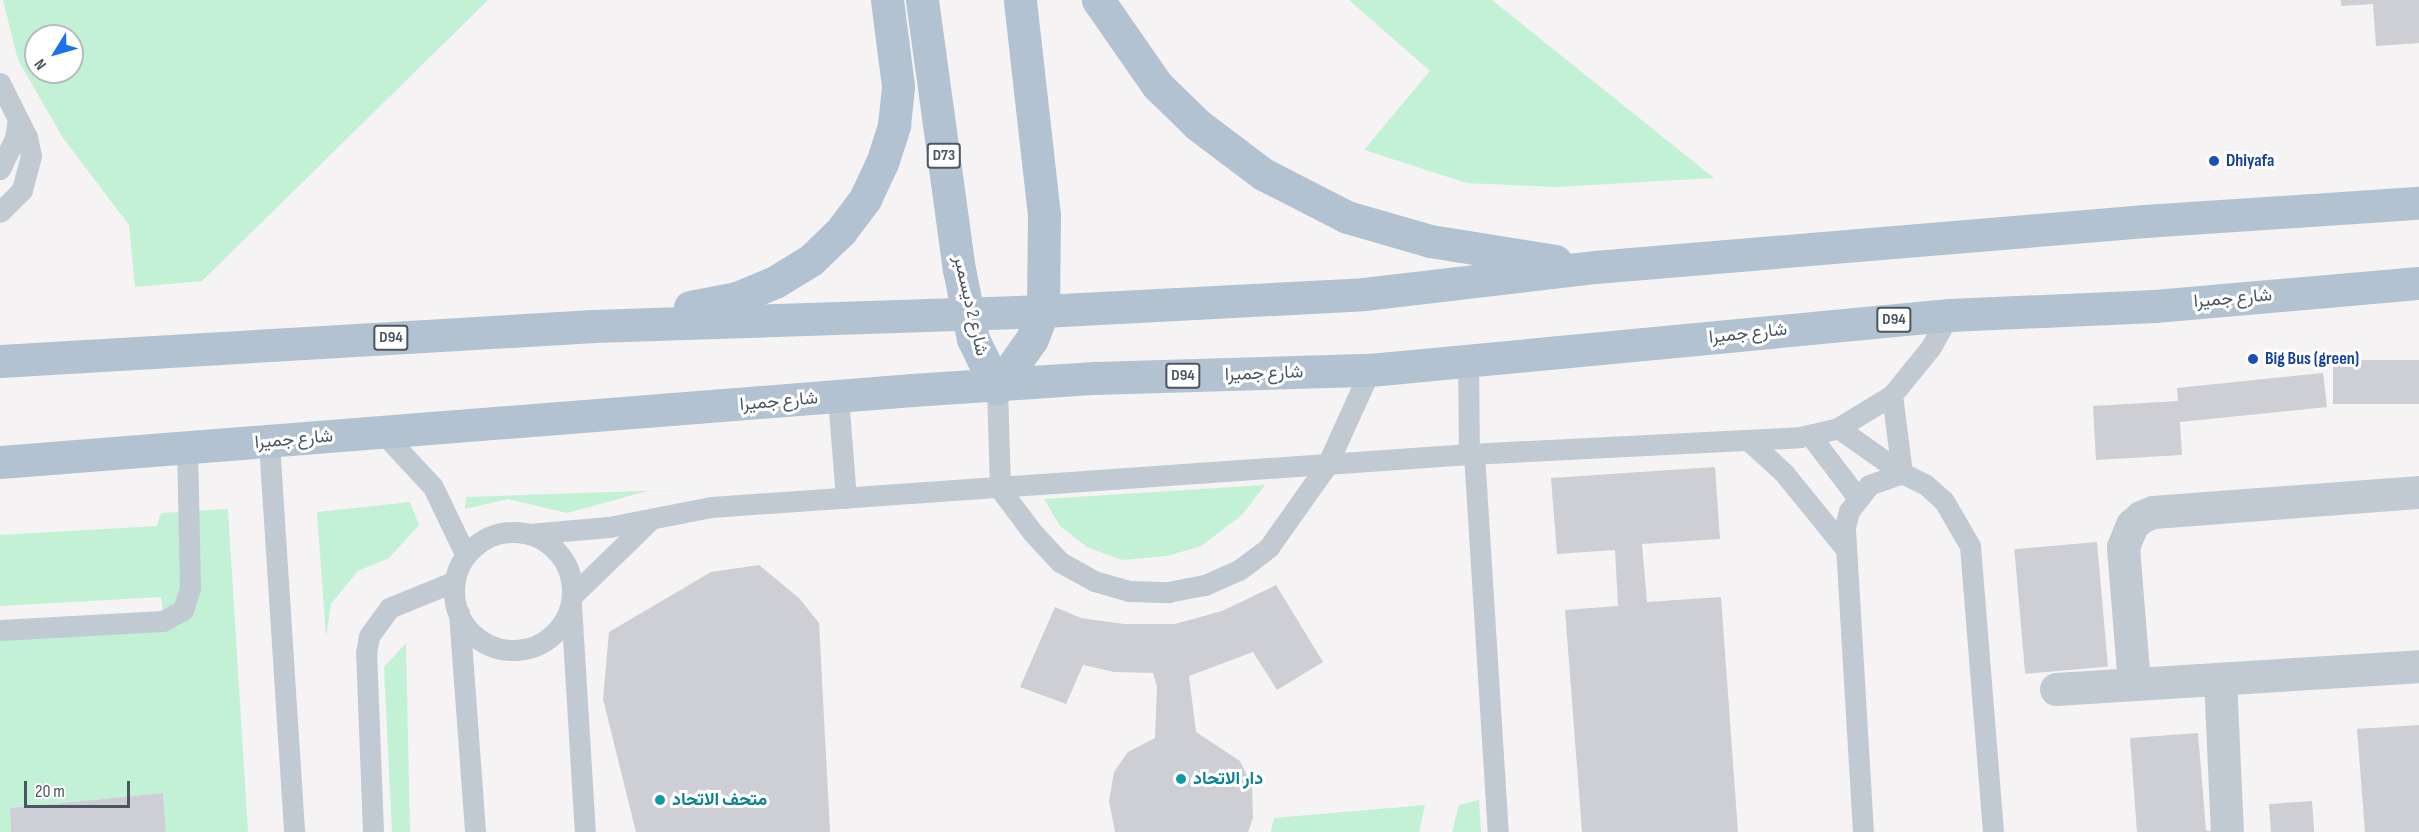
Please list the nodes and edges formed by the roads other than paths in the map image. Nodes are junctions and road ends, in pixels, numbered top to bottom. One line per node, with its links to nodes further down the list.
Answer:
1 (887, 0): 15 (main road)
2 (922, 0): 13 (main road, شارع 2 ديسمبر / D73)
3 (1020, 0): 12 (main road, شارع 2 ديسمبر)
4 (1098, 0): 10 (main road)
5 (0, 83): 6 (lane)
6 (18, 120): 7 (lane); 9 (lane)
7 (0, 169)
8 (2419, 203): 10 (main road, D94)
9 (0, 212)
10 (1595, 267): 12 (main road, D94)
11 (2419, 283): 14 (main road, شارع جميرا / D94)
12 (1043, 311): 13 (main road, D94); 19 (main road, شارع 2 ديسمبر)
13 (968, 312): 15 (main road, D94); 19 (main road, شارع 2 ديسمبر / D73)
14 (1949, 315): 17 (main road, شارع جميرا / D94); 20 (lane)
15 (594, 326): 16 (main road, D94)
16 (0, 361)
17 (1468, 361): 18 (main road, شارع جميرا / D94); 28 (lane)
18 (1370, 370): 19 (main road, شارع جميرا / D94); 30 (lane)
19 (997, 388): 21 (main road, شارع جميرا / D94); 32 (lane)
20 (1893, 395): 22 (lane); 31 (lane)
21 (838, 397): 23 (main road, شارع جميرا / D94); 35 (lane)
22 (1838, 428): 24 (lane); 31 (lane)
23 (381, 431): 26 (main road, شارع جميرا / D94); 39 (lane)
24 (1810, 435): 25 (lane); 34 (lane)
25 (1748, 440): 28 (lane); 38 (lane)
26 (269, 443): 27 (main road, شارع جميرا / D94); 48 (lane)
27 (188, 448): 29 (main road, شارع جميرا / D94); 43 (lane)
28 (1472, 454): 30 (lane); 52 (lane)
29 (0, 462)
30 (1327, 465): 32 (lane); 32 (lane)
31 (1902, 472): 34 (lane); 54 (lane)
32 (1000, 489): 35 (lane)
33 (2419, 492): 46 (street)
34 (1857, 497): 38 (lane)
35 (846, 498): 36 (lane)
36 (649, 520): 37 (lane); 41 (lane)
37 (529, 534): 39 (lane); 41 (lane)
38 (1845, 548): 53 (lane)
39 (466, 556): 40 (lane)
40 (455, 582): 42 (lane); 49 (lane)
41 (572, 600): 42 (lane); 51 (lane)
42 (459, 612): 50 (lane)
43 (0, 630)
44 (2419, 666): 45 (street)
45 (2220, 679): 46 (street); 55 (street)
46 (2134, 684): 47 (street)
47 (2056, 689)
48 (294, 832)
49 (373, 832)
50 (475, 832)
51 (585, 832)
52 (1498, 832)
53 (1863, 832)
54 (1993, 832)
55 (2227, 832)

